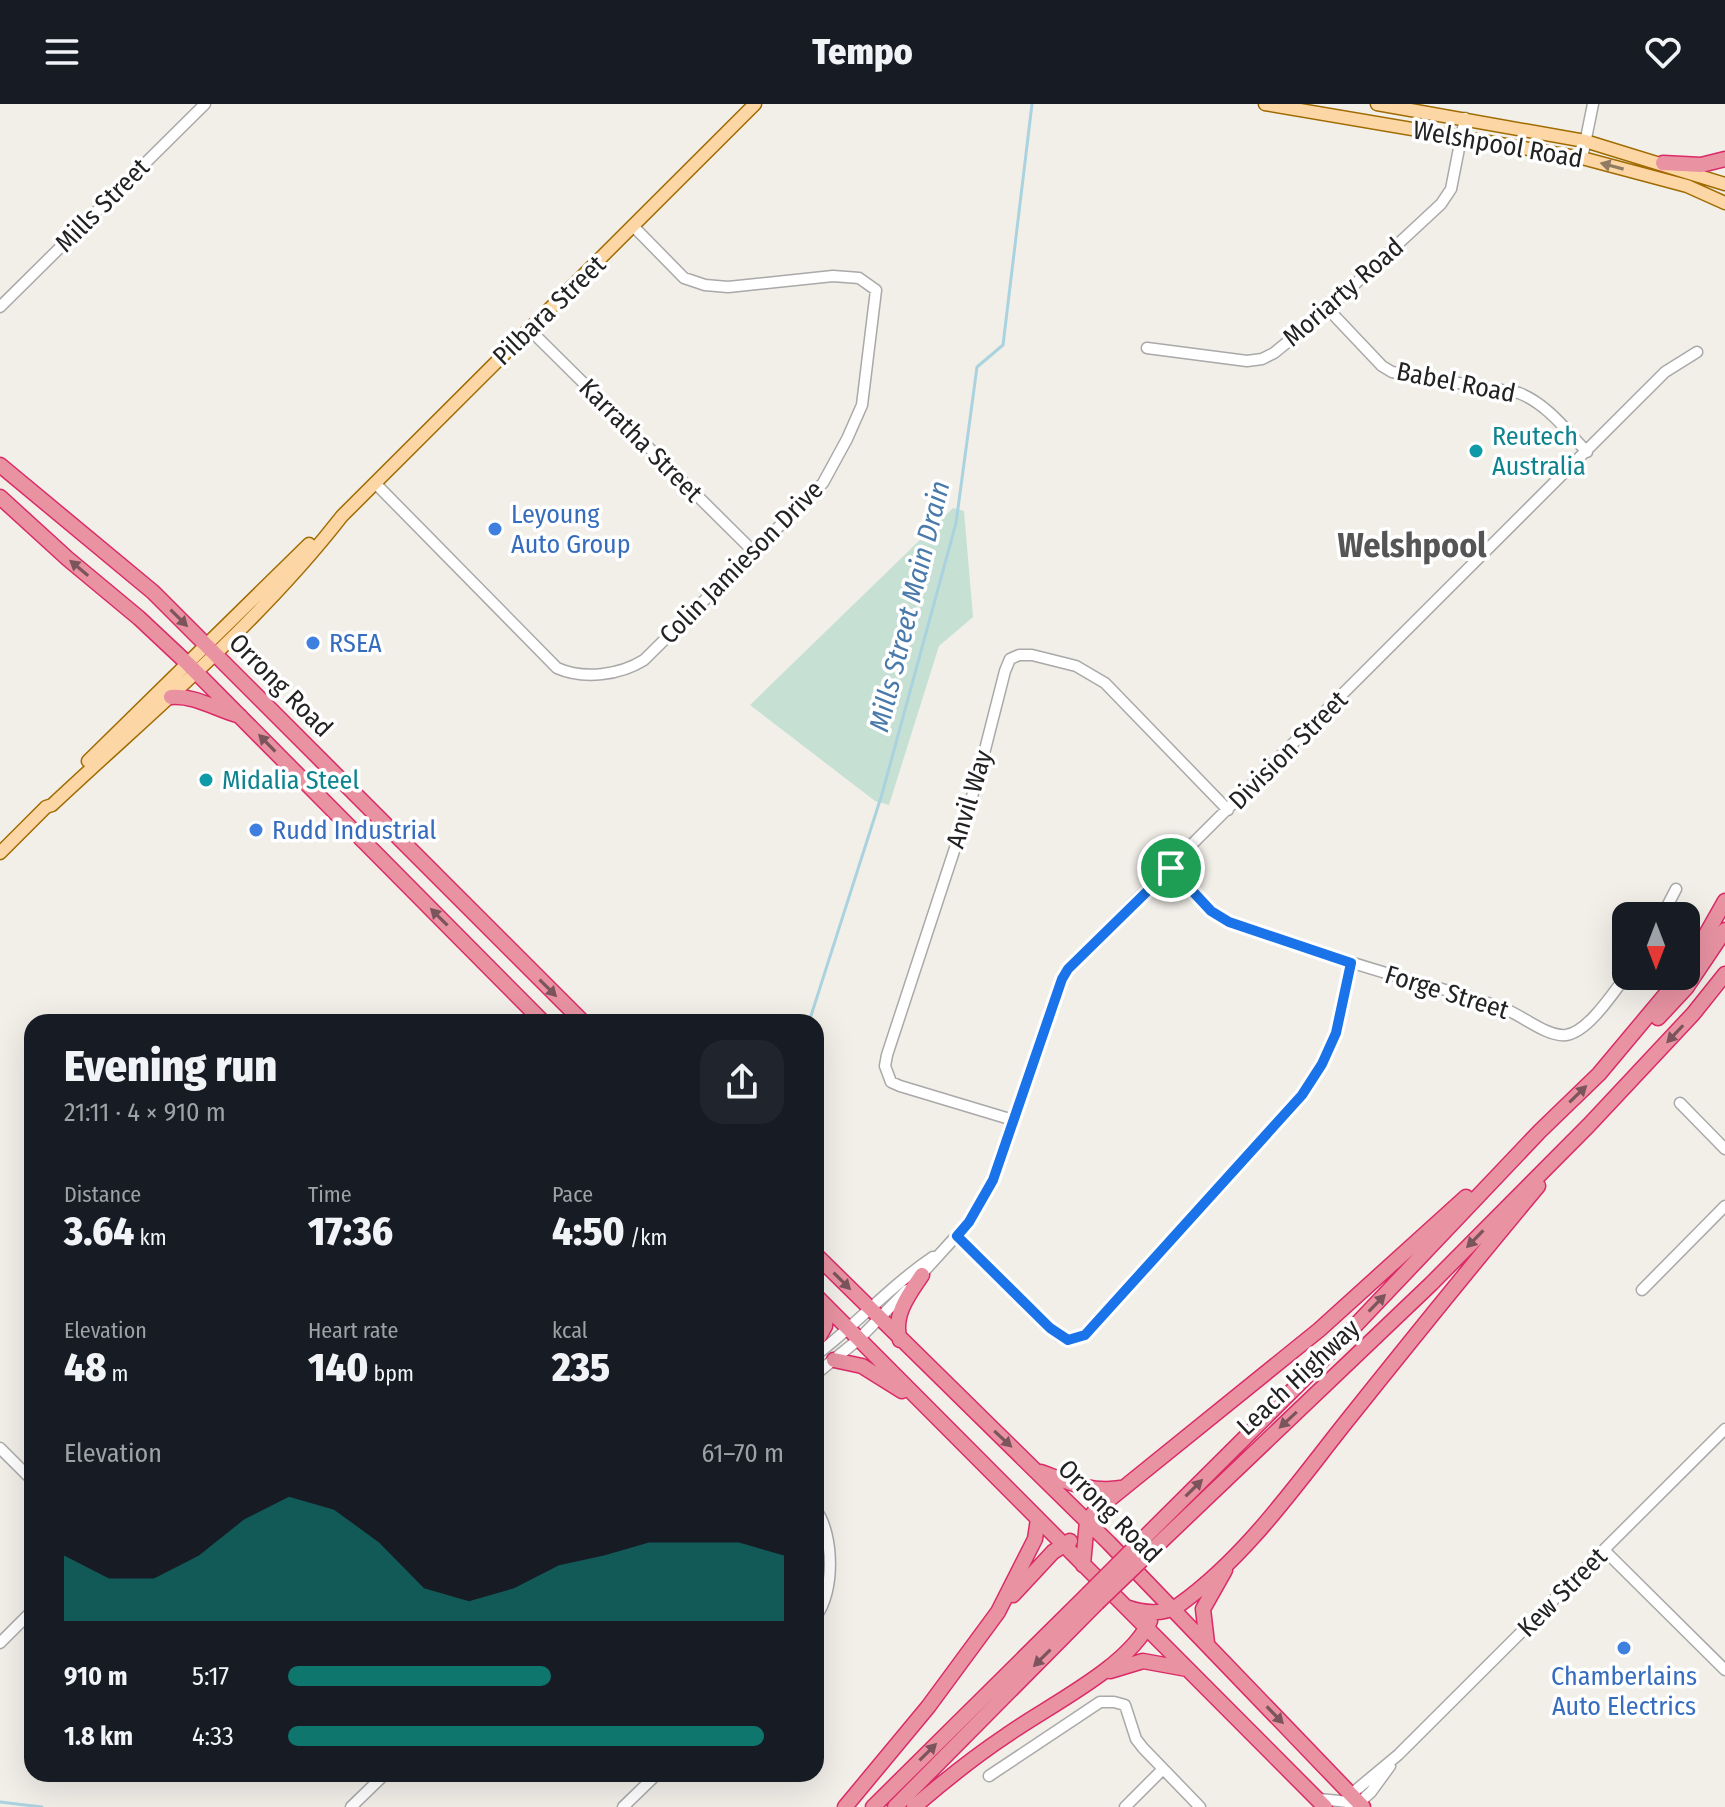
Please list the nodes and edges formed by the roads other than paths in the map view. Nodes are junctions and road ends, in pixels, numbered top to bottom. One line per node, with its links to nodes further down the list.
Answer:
1 (205, 104): 17 (street, Mills Street)
2 (755, 104): 16 (main road, Pilbara Street)
3 (1265, 104): 8 (main road, Welshpool Road)
4 (1377, 104): 6 (main road, Welshpool Road)
5 (1593, 104): 9 (street)
6 (1465, 118): 7 (main road, Welshpool Road); 8 (street, Moriarty Road)
7 (1489, 122): 9 (main road, Welshpool Road); 10 (main road)
8 (1462, 136): 10 (main road, Welshpool Road); 18 (street, Moriarty Road)
9 (1585, 141): 11 (street); 13 (main road, Welshpool Road)
10 (1522, 147): 11 (main road, Welshpool Road)
11 (1582, 158): 15 (main road, Welshpool Road, one-way to 11)
12 (1725, 159): 13 (highway)
13 (1663, 163): 14 (main road, Welshpool Road)
14 (1725, 184)
15 (1725, 203)
16 (634, 227): 19 (main road, Pilbara Street); 26 (street, Colin Jamieson Drive)
17 (0, 307)
18 (1328, 309): 20 (street, Moriarty Road); 22 (street, Babel Road)
19 (530, 330): 24 (main road, Pilbara Street); 26 (street, Karratha Street)
20 (1147, 348)
21 (1697, 352): 22 (street, Division Street)
22 (1587, 452): 32 (street, Division Street)
23 (0, 465): 27 (highway, Orrong Road, one-way to 27)
24 (375, 483): 26 (street, Colin Jamieson Drive); 27 (main road, Pilbara Street)
25 (0, 497): 28 (highway, Orrong Road, one-way to 25)
26 (753, 551)
27 (210, 648): 28 (main road, Pilbara Street); 45 (highway, Orrong Road, one-way to 45)
28 (191, 668): 29 (main road, Pilbara Street); 30 (highway, Orrong Road); 31 (main road, Pilbara Street)
29 (171, 697): 30 (highway); 31 (main road, Pilbara Street)
30 (241, 716): 44 (highway, Orrong Road, one-way to 30)
31 (46, 807): 33 (main road, Pilbara Street)
32 (1228, 810): 34 (street, Division Street); 48 (street, Anvil Way)
33 (0, 853)
34 (1171, 868): 40 (street, Forge Street); 48 (street, Division Street)
35 (1676, 889): 37 (street)
36 (1725, 901): 39 (highway)
37 (1669, 902)
38 (1725, 930): 46 (highway)
39 (1700, 945)
40 (1351, 963): 42 (street, Forge Street); 53 (street)
41 (1725, 974): 49 (highway, Leach Highway, one-way to 49)
42 (1614, 990)
43 (1670, 990): 46 (highway)
44 (535, 1014)
45 (575, 1014)
46 (1616, 1056): 50 (highway, Leach Highway, one-way to 46)
47 (1680, 1103): 51 (street)
48 (1013, 1120): 53 (street, Division Street)
49 (1589, 1125): 79 (highway, Leach Highway, one-way to 79); 81 (highway)
50 (1540, 1131): 72 (highway); 79 (highway, Leach Highway, one-way to 50)
51 (1725, 1149)
52 (1725, 1206): 57 (street)
53 (957, 1236): 54 (street, Division Street)
54 (944, 1249): 56 (street, Division Street); 60 (street, Division Street)
55 (824, 1263): 60 (highway, Orrong Road, one-way to 60)
56 (922, 1275): 60 (street, Division Street); 63 (highway)
57 (1642, 1290)
58 (824, 1304): 59 (highway)
59 (827, 1307): 61 (highway); 62 (highway)
60 (874, 1313): 62 (street); 63 (highway, Orrong Road)
61 (824, 1328)
62 (854, 1334): 64 (street); 65 (street); 67 (highway)
63 (900, 1340): 70 (highway, Orrong Road, one-way to 70)
64 (824, 1351)
65 (834, 1360): 66 (street); 67 (highway)
66 (824, 1368)
67 (934, 1414): 73 (highway)
68 (1725, 1429): 80 (street, Kew Street)
69 (0, 1448): 71 (street)
70 (1037, 1471): 72 (highway); 74 (highway, Orrong Road)
71 (24, 1472)
72 (1121, 1488): 74 (highway)
73 (1038, 1519): 78 (highway); 88 (highway)
74 (1087, 1521): 76 (highway); 77 (highway, Orrong Road)
75 (824, 1522): 85 (street)
76 (1083, 1538): 77 (highway); 78 (highway); 82 (highway)
77 (1109, 1543): 83 (highway, Orrong Road)
78 (1063, 1545): 82 (highway); 88 (highway)
79 (1144, 1548): 84 (highway, Leach Highway, bridge)
80 (1604, 1550): 95 (street); 101 (street, Kew Street)
81 (1231, 1559): 87 (highway); 93 (highway)
82 (1083, 1565): 86 (highway)
83 (1147, 1582): 87 (highway, Orrong Road); 89 (highway)
84 (1092, 1599): 106 (highway, Leach Highway, one-way to 84); 107 (highway, Leach Highway, one-way to 107)
85 (824, 1601)
86 (1123, 1605): 89 (highway); 91 (highway)
87 (1172, 1608): 89 (highway); 93 (highway, Orrong Road)
88 (998, 1612): 105 (highway)
89 (1154, 1612): 91 (highway)
90 (24, 1619): 92 (street)
91 (1147, 1629): 94 (highway); 96 (highway)
92 (0, 1643)
93 (1207, 1643): 101 (highway, Orrong Road, one-way to 101)
94 (1187, 1670): 96 (highway); 102 (highway)
95 (1725, 1670)
96 (1102, 1673): 108 (highway)
97 (1162, 1770): 98 (street); 109 (street); 110 (street)
98 (989, 1776)
99 (377, 1782): 103 (street)
100 (649, 1782): 104 (street)
101 (1354, 1803): 102 (street)
102 (1319, 1804)
103 (351, 1807)
104 (623, 1807)
105 (845, 1807)
106 (873, 1807)
107 (895, 1807)
108 (914, 1807)
109 (1125, 1807)
110 (1200, 1807)

